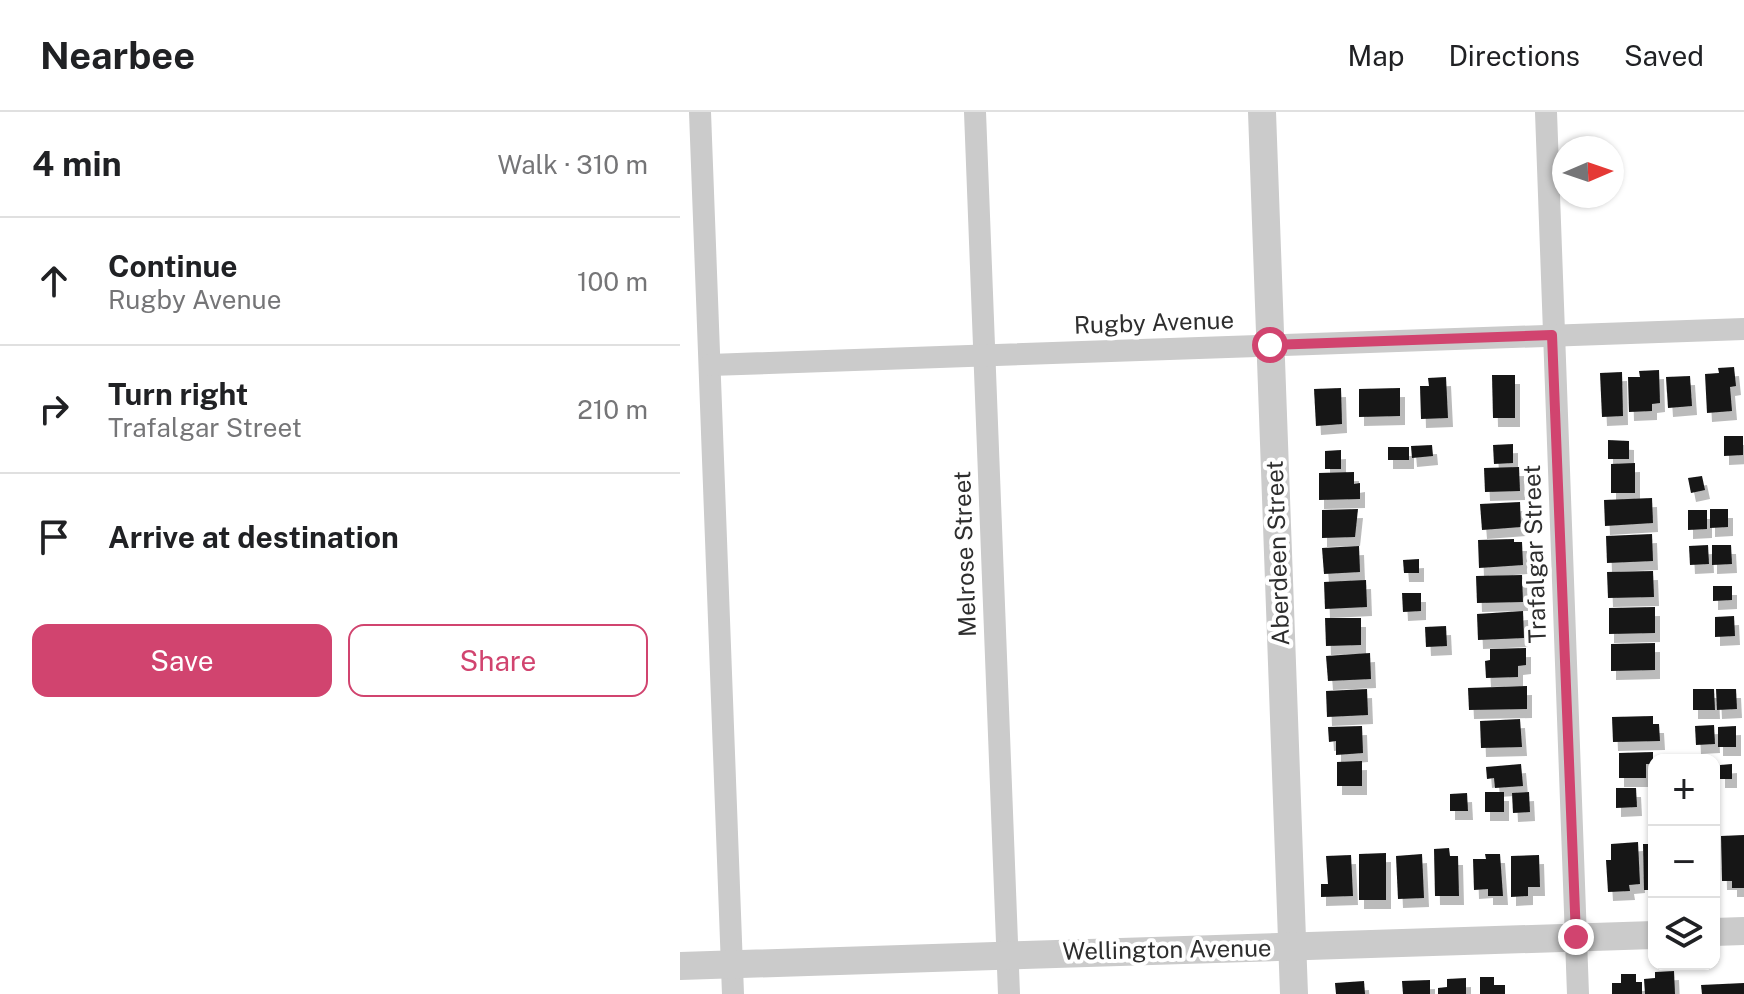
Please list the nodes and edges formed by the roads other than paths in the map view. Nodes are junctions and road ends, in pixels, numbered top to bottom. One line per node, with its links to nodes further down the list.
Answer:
1 (700, 112): 9 (street)
2 (975, 112): 8 (street, Melrose Street)
3 (1262, 112): 7 (street, Aberdeen Street)
4 (1546, 112): 6 (street, Trafalgar Street)
5 (1744, 329): 6 (street, Rugby Avenue)
6 (1552, 335): 7 (street, Rugby Avenue); 13 (street, Trafalgar Street)
7 (1270, 345): 8 (street, Rugby Avenue); 14 (street, Aberdeen Street)
8 (983, 355): 9 (street, Rugby Avenue); 15 (street, Melrose Street)
9 (710, 365): 16 (street)
10 (1744, 931): 11 (street)
11 (1720, 932)
12 (1648, 935): 13 (street, Wellington Avenue)
13 (1576, 937): 14 (street, Wellington Avenue); 21 (street, Trafalgar Street)
14 (1292, 947): 15 (street, Wellington Avenue); 20 (street, Aberdeen Street)
15 (1008, 953): 16 (street, Wellington Avenue); 19 (street, Melrose Street)
16 (732, 964): 17 (street, Wellington Avenue); 18 (street)
17 (680, 966)
18 (733, 994)
19 (1009, 994)
20 (1294, 994)
21 (1578, 994)

